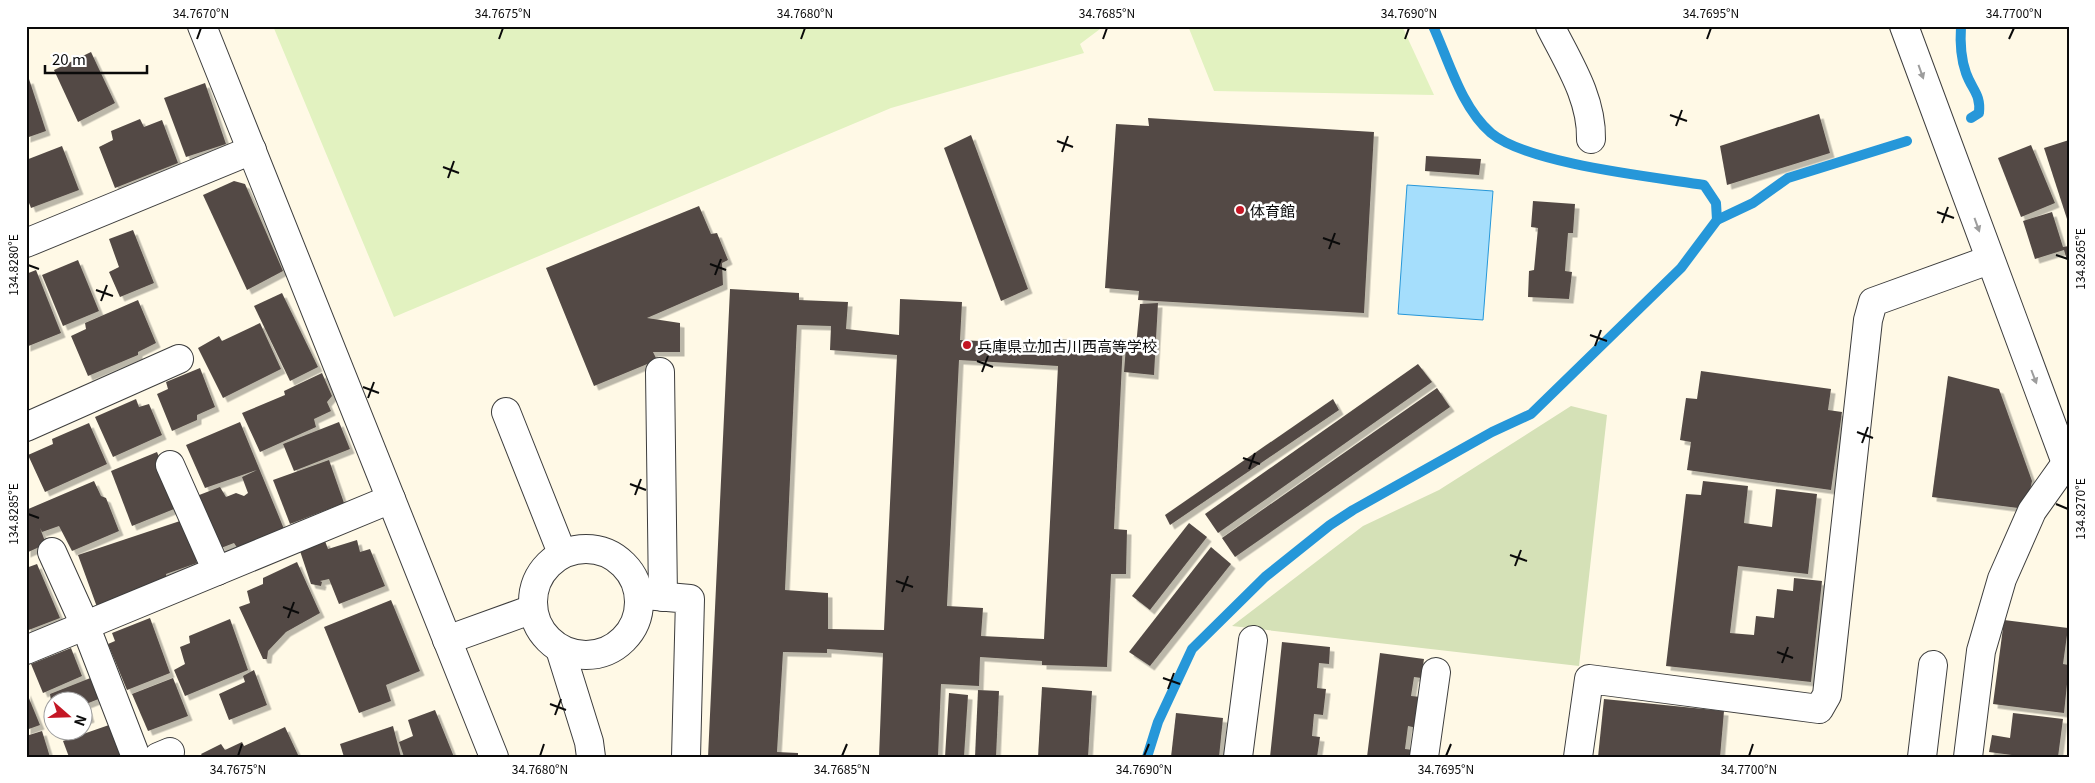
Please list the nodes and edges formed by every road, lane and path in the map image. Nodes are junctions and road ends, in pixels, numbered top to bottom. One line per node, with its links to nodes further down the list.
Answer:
1 (202, 26): 5 (street)
2 (1550, 26): 4 (street)
3 (1904, 26): 7 (street, one-way to 7)
4 (1591, 139)
5 (252, 150): 6 (street); 14 (street)
6 (26, 243)
7 (1989, 260): 13 (street, one-way to 13); 33 (street)
8 (179, 359): 11 (street)
9 (660, 372): 18 (street)
10 (506, 412): 16 (street)
11 (26, 427)
12 (170, 465): 17 (street)
13 (2068, 465): 35 (street)
14 (391, 499): 17 (street); 21 (street)
15 (52, 552): 20 (street)
16 (562, 553): 18 (street); 19 (street)
17 (217, 571): 20 (street)
18 (651, 596): 23 (street); 30 (street)
19 (532, 609): 21 (street); 23 (street)
20 (85, 625): 24 (street); 27 (street)
21 (447, 640): 28 (street)
22 (1253, 640): 31 (street)
23 (560, 649): 29 (street)
24 (26, 650)
25 (1933, 665): 34 (street)
26 (1436, 672): 32 (street)
27 (136, 757)
28 (494, 757)
29 (591, 757)
30 (686, 757)
31 (1238, 757)
32 (1424, 757)
33 (1578, 757)
34 (1922, 757)
35 (1968, 757)

